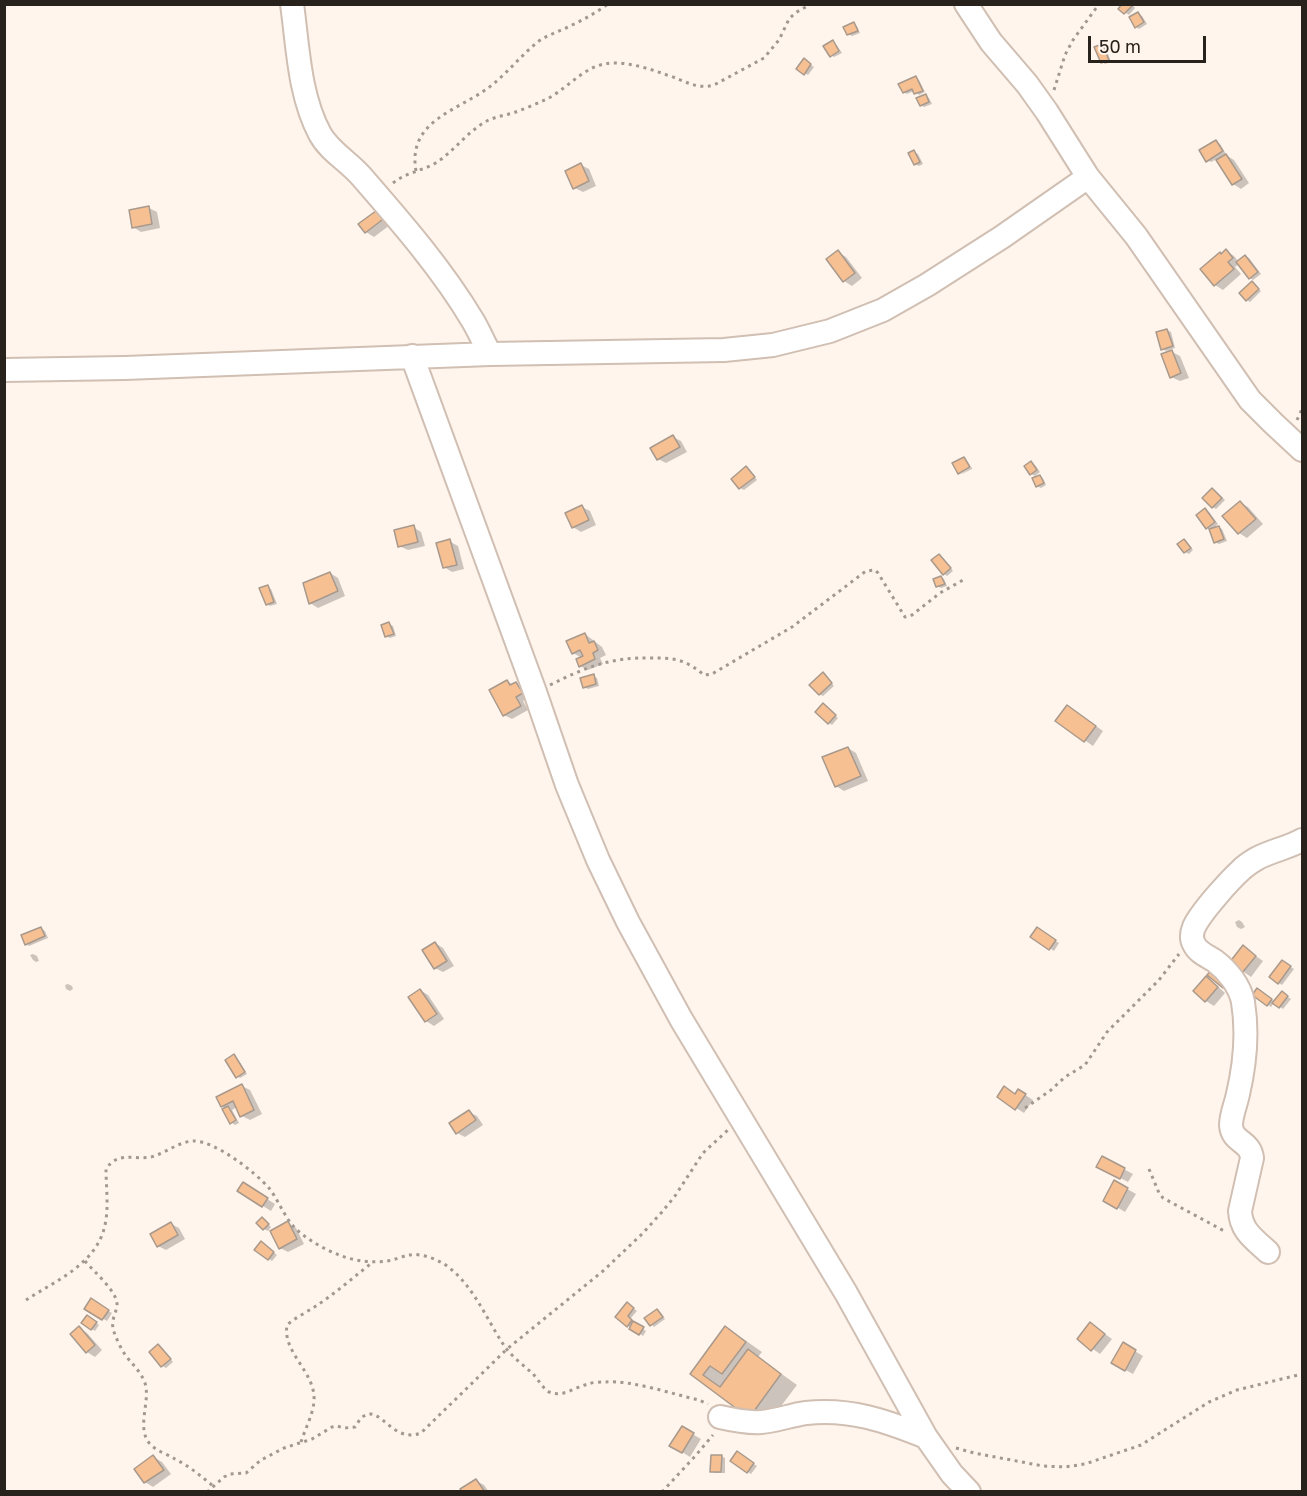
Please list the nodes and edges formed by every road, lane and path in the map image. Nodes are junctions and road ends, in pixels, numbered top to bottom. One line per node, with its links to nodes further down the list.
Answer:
1 (291, 4): 9 (street)
2 (608, 4): 7 (path)
3 (811, 4): 7 (path)
4 (966, 4): 6 (street)
5 (1099, 4): 6 (path)
6 (1047, 112): 8 (street)
7 (416, 171): 9 (path)
8 (1088, 177): 10 (street); 13 (street)
9 (378, 196): 10 (street)
10 (490, 354): 11 (street)
11 (412, 356): 12 (street); 15 (street)
12 (4, 370)
13 (1302, 450)
14 (963, 580): 15 (path)
15 (535, 692): 19 (street)
16 (1302, 840): 17 (street)
17 (1192, 936): 18 (path); 21 (street)
18 (1025, 1108)
19 (741, 1119): 25 (path); 28 (street)
20 (1149, 1169): 21 (path)
21 (1261, 1245)
22 (84, 1261): 23 (path); 24 (path); 30 (path)
23 (374, 1262): 25 (path); 29 (path)
24 (26, 1300)
25 (507, 1349): 27 (path); 29 (path)
26 (1302, 1374): 28 (path)
27 (720, 1417): 28 (street); 32 (path)
28 (926, 1437): 33 (street)
29 (301, 1442): 30 (path)
30 (213, 1486): 31 (path)
31 (207, 1491)
32 (662, 1491)
33 (969, 1491)

